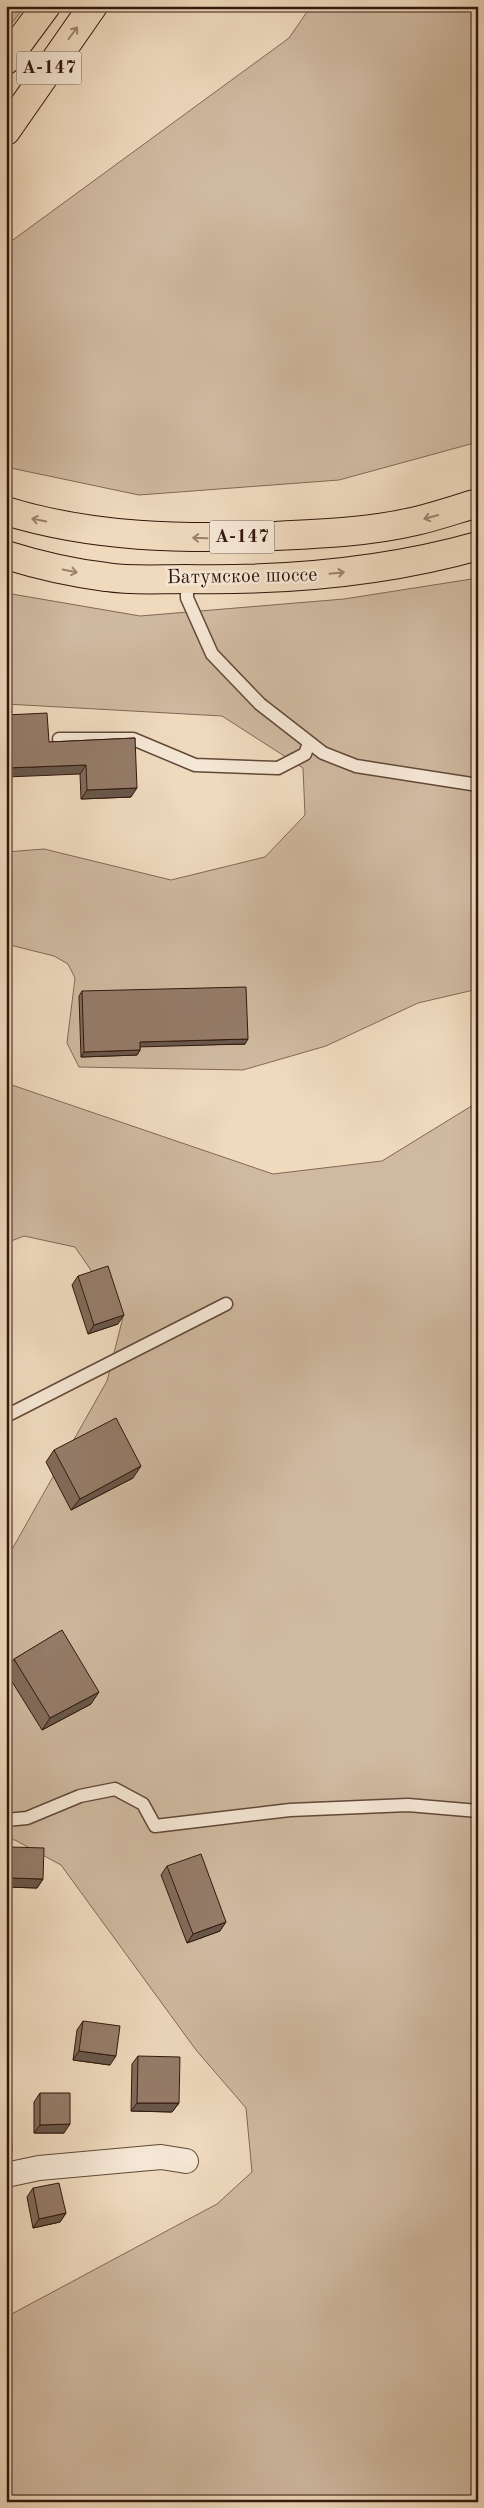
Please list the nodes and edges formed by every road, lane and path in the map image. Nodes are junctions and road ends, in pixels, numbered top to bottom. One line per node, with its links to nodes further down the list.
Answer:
1 (46, 6): 3 (highway, А-147)
2 (93, 6): 4 (highway, А-147, one-way to 2)
3 (6, 60)
4 (6, 131)
5 (478, 503): 6 (highway, Батумское шоссе / А-147, one-way to 6)
6 (6, 510)
7 (478, 546): 9 (highway, Батумское шоссе / А-147, one-way to 7)
8 (6, 555): 9 (highway, Батумское шоссе / А-147, one-way to 9)
9 (187, 579): 11 (lane)
10 (59, 739): 11 (lane)
11 (309, 743): 12 (lane)
12 (478, 785)
13 (226, 1304): 14 (lane)
14 (6, 1416)
15 (478, 1811): 16 (lane)
16 (6, 1820)
17 (186, 2162): 18 (street)
18 (6, 2175)

